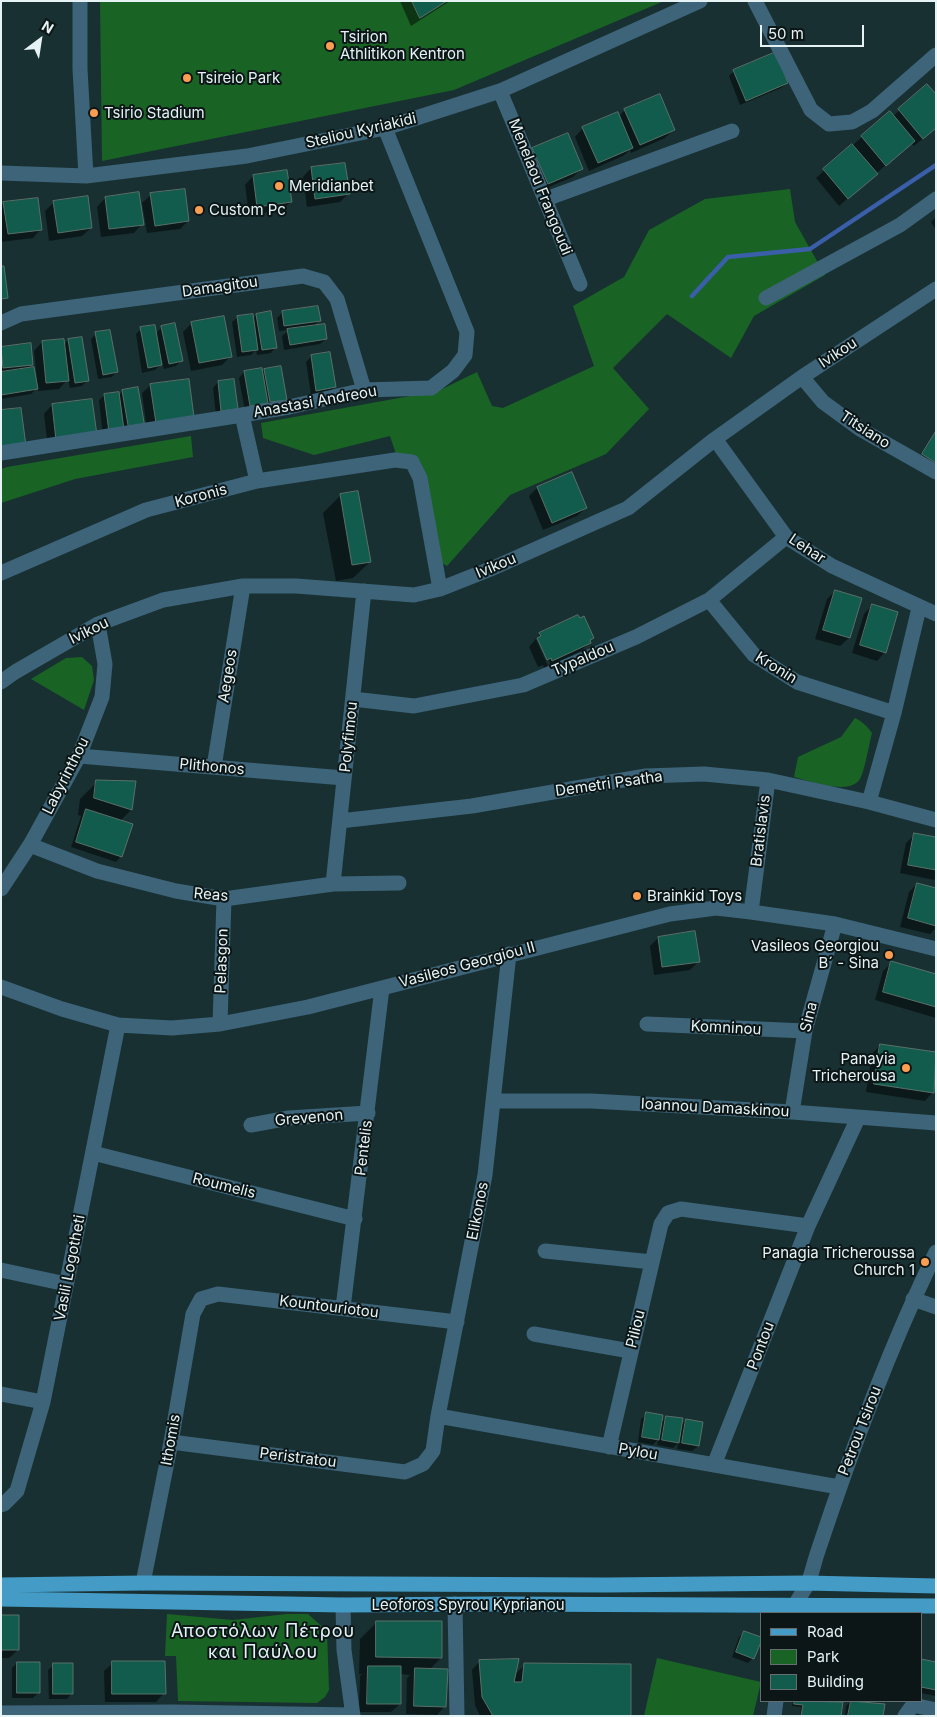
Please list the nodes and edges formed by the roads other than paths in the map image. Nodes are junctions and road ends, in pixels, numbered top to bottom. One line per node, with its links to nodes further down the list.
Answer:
1 (80, 1): 9 (street)
2 (700, 1): 5 (street, Steliou Kyriakidi)
3 (755, 1): 4 (street)
4 (936, 55)
5 (500, 91): 6 (street, Steliou Kyriakidi); 10 (street, Menelaou Frangoudi)
6 (386, 128): 9 (street, Steliou Kyriakidi); 17 (street, Anastasi Andreou)
7 (732, 131): 10 (street)
8 (1, 173): 9 (street, Steliou Kyriakidi)
9 (86, 176)
10 (546, 199): 12 (street, Menelaou Frangoudi)
11 (936, 199): 14 (street)
12 (580, 284)
13 (936, 289): 16 (street, Ivikou)
14 (766, 298)
15 (1, 323): 17 (street, Damagitou)
16 (802, 377): 19 (street, Ivikou); 21 (street, Titsiano)
17 (364, 390): 18 (street, Anastasi Andreou)
18 (242, 415): 20 (street, Anastasi Andreou); 22 (street)
19 (715, 439): 23 (street, Lehar); 26 (street, Ivikou)
20 (1, 453)
21 (936, 472)
22 (257, 481): 24 (street, Koronis); 26 (street, Koronis)
23 (786, 537): 28 (street, Typaldou); 29 (street, Lehar)
24 (1, 573)
25 (243, 586): 27 (street, Ivikou); 31 (street, Ivikou); 36 (street, Aegeos)
26 (440, 589): 27 (street, Ivikou)
27 (364, 591): 33 (street, Polyfimou)
28 (709, 600): 33 (street, Typaldou); 34 (street, Kronin)
29 (919, 608): 30 (street, Lehar); 34 (street)
30 (936, 614)
31 (98, 624): 32 (street, Ivikou); 35 (street, Labyrinthou)
32 (1, 682)
33 (353, 698): 37 (street, Polyfimou)
34 (894, 713): 39 (street)
35 (79, 756): 36 (street, Plithonos); 42 (street, Labyrinthou)
36 (214, 767): 37 (street, Plithonos)
37 (344, 778): 41 (street, Polyfimou)
38 (768, 780): 39 (street, Demetri Psatha); 41 (street, Demetri Psatha); 47 (street, Bratislavis)
39 (869, 802): 40 (street, Demetri Psatha)
40 (936, 820)
41 (340, 821): 44 (street, Polyfimou)
42 (30, 845): 45 (street, Labyrinthou); 46 (street, Reas)
43 (399, 883): 44 (street, Reas)
44 (333, 884): 46 (street, Reas)
45 (1, 889)
46 (224, 899): 53 (street, Pelasgon)
47 (751, 912): 48 (street, Vasileos Georgiou II); 50 (street, Vasileos Georgiou II)
48 (835, 924): 49 (street, Vasileos Georgiou II); 56 (street, Sina)
49 (936, 949)
50 (510, 954): 52 (street, Vasileos Georgiou II); 57 (street, Elikonos)
51 (1, 987): 55 (street, Vasileos Georgiou II)
52 (382, 988): 53 (street, Vasileos Georgiou II); 59 (street, Pentelis)
53 (220, 1024): 55 (street, Vasileos Georgiou II)
54 (647, 1024): 56 (street, Komninou)
55 (118, 1025): 63 (street, Vasili Logotheti)
56 (804, 1031): 58 (street, Sina)
57 (494, 1101): 58 (street, Ioannou Damaskinou); 75 (street, Elikonos)
58 (792, 1112): 60 (street, Ioannou Damaskinou)
59 (368, 1114): 62 (street, Grevenon); 64 (street, Pentelis)
60 (858, 1118): 61 (street, Ioannou Damaskinou); 65 (street, Pontou)
61 (936, 1123)
62 (251, 1125)
63 (93, 1153): 64 (street, Roumelis); 70 (street, Vasili Logotheti)
64 (354, 1219): 74 (street, Pentelis)
65 (808, 1226): 68 (street, Piliou); 84 (street, Pontou)
66 (545, 1251): 68 (street)
67 (936, 1252): 72 (street, Petrou Tsirou)
68 (652, 1262): 77 (street, Piliou)
69 (1, 1270): 70 (street)
70 (66, 1284): 79 (street, Vasili Logotheti)
71 (201, 1299): 74 (street, Kountouriotou); 81 (street, Ithomis)
72 (913, 1299): 73 (street); 85 (street, Petrou Tsirou)
73 (936, 1307)
74 (343, 1308): 75 (street, Kountouriotou)
75 (457, 1322): 80 (street, Elikonos)
76 (534, 1334): 77 (street)
77 (630, 1351): 82 (street, Piliou)
78 (1, 1394): 79 (street)
79 (44, 1402): 86 (street, Vasili Logotheti)
80 (438, 1416): 82 (street, Pylou); 83 (street, Elikonos)
81 (171, 1442): 83 (street, Peristratou); 87 (street, Ithomis)
82 (609, 1447): 84 (street, Pylou)
83 (423, 1464)
84 (714, 1466): 85 (street, Pylou)
85 (839, 1487): 88 (street, Petrou Tsirou)
86 (3, 1505)
87 (143, 1583): 88 (main road, Leoforos Spyrou Kyprianou); 89 (main road, Leoforos Spyrou Kyprianou)
88 (808, 1583): 90 (main road, Leoforos Spyrou Kyprianou); 95 (street, Petrou Tsirou)
89 (1, 1584)
90 (936, 1586)
91 (1, 1599): 93 (main road, Leoforos Spyrou Kyprianou)
92 (456, 1604): 93 (main road, Leoforos Spyrou Kyprianou); 95 (main road, Leoforos Spyrou Kyprianou); 103 (street)
93 (343, 1605): 102 (street)
94 (936, 1606): 95 (main road, Leoforos Spyrou Kyprianou)
95 (793, 1610)
96 (776, 1702): 104 (street)
97 (936, 1710): 99 (street)
98 (1, 1713): 100 (street)
99 (905, 1714)
100 (127, 1715): 101 (street)
101 (227, 1715): 102 (street)
102 (354, 1715)
103 (457, 1716)
104 (774, 1716)

